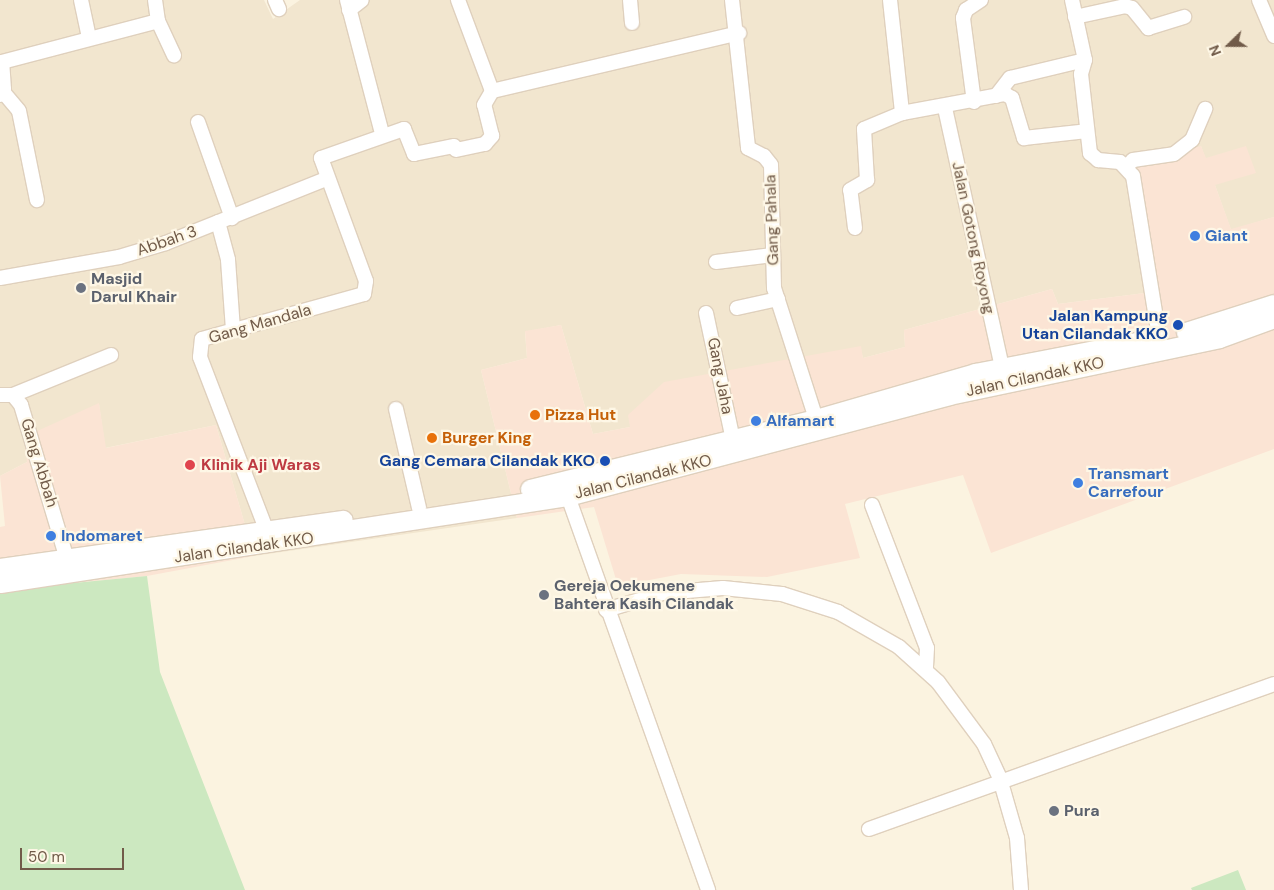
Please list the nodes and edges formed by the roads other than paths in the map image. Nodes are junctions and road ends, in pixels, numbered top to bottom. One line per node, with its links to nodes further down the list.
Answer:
1 (81, 0): 18 (street)
2 (155, 0): 14 (street)
3 (362, 0): 11 (street)
4 (458, 0): 21 (street)
5 (630, 0): 15 (street)
6 (732, 0): 16 (street, Gang Pahala)
7 (890, 0): 27 (street)
8 (981, 0): 24 (street)
9 (1072, 0): 12 (street)
10 (1259, 0): 17 (street)
11 (348, 5): 30 (street)
12 (1075, 17): 13 (street); 20 (street)
13 (1184, 17)
14 (158, 20): 18 (street); 19 (street)
15 (632, 23)
16 (739, 33): 21 (street); 37 (street, Gang Pahala)
17 (1274, 36)
18 (89, 38): 22 (street)
19 (174, 56)
20 (1085, 60): 23 (street); 29 (street)
21 (492, 91): 30 (street)
22 (2, 94): 33 (street)
23 (996, 96): 24 (street); 29 (street)
24 (974, 102): 25 (street)
25 (944, 108): 27 (street); 48 (street, Jalan Gotong Royong)
26 (1205, 109): 31 (street)
27 (902, 114): 36 (street)
28 (198, 122): 34 (street)
29 (1087, 131): 31 (street)
30 (382, 133): 32 (street)
31 (1127, 166): 46 (street)
32 (326, 179): 34 (street, Abbah 3); 45 (street, Gang Mandala)
33 (37, 200)
34 (232, 218): 35 (street, Abbah 3)
35 (218, 222): 39 (street, Abbah 3); 45 (street)
36 (855, 228)
37 (773, 255): 38 (street); 40 (street, Gang Pahala)
38 (716, 262)
39 (0, 278)
40 (778, 299): 42 (street); 51 (street, Gang Pahala)
41 (1274, 304): 46 (street, Jalan Cilandak KKO)
42 (737, 308)
43 (706, 313): 52 (street, Gang Jaha)
44 (1274, 318): 53 (street, Jalan Cilandak KKO)
45 (233, 330): 56 (street, Gang Mandala)
46 (1159, 337): 48 (street, Jalan Cilandak KKO)
47 (111, 356): 49 (street)
48 (1002, 368): 51 (street, Jalan Cilandak KKO)
49 (6, 395): 58 (street, Gang Abbah)
50 (396, 409): 55 (street)
51 (816, 419): 52 (street, Jalan Cilandak KKO)
52 (734, 440): 53 (street, Jalan Cilandak KKO)
53 (565, 489): 55 (street, Jalan Cilandak KKO); 57 (street, Jalan Cilandak KKO); 61 (street)
54 (872, 505): 62 (street)
55 (419, 508): 56 (street, Jalan Cilandak KKO)
56 (266, 529): 57 (street, Jalan Cilandak KKO)
57 (206, 546): 58 (street, Jalan Cilandak KKO)
58 (69, 567): 59 (street, Jalan Cilandak KKO); 60 (street, Jalan Cilandak KKO)
59 (0, 568)
60 (0, 583)
61 (606, 610): 62 (street); 66 (street)
62 (926, 669): 64 (street)
63 (1274, 684): 64 (street)
64 (1000, 778): 65 (street); 67 (street)
65 (869, 829)
66 (708, 890)
67 (1021, 890)

